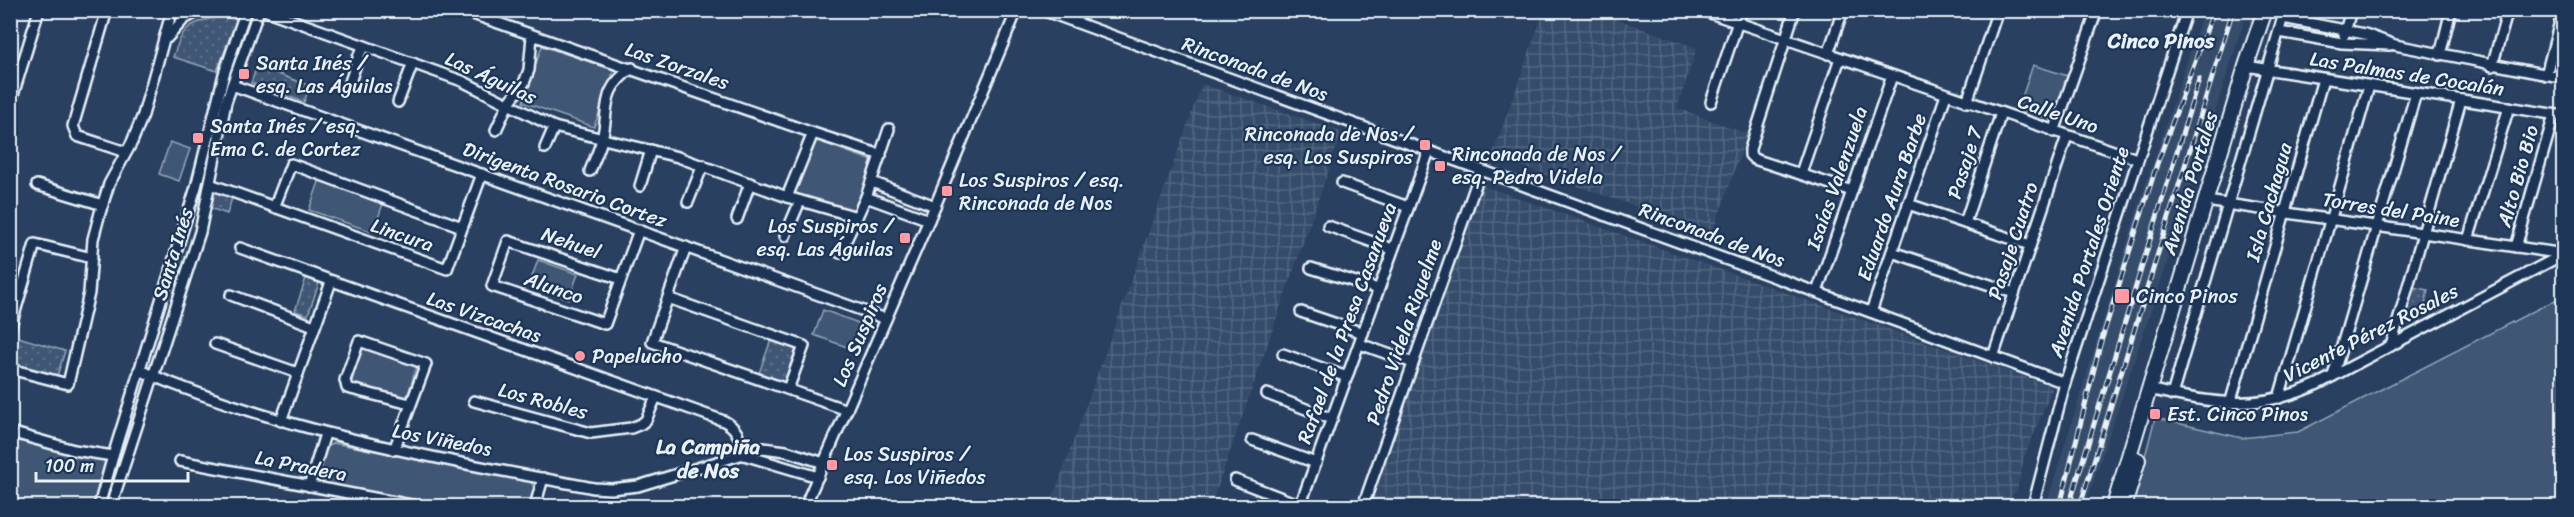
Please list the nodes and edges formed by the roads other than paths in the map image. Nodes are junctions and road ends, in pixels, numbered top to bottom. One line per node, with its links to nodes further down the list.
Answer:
1 (39, 10): 54 (street)
2 (107, 10): 67 (street)
3 (172, 10): 29 (street)
4 (201, 10): 29 (street)
5 (246, 10): 138 (street, Santa Inés)
6 (259, 10): 44 (street, Santa Inés)
7 (264, 10): 32 (street, Las Águilas)
8 (461, 10): 27 (street, Las Zorzales)
9 (1017, 10): 91 (street, Los Suspiros)
10 (1042, 10): 68 (street, Rinconada de Nos)
11 (1701, 10): 24 (street, Calle Uno)
12 (1742, 10): 24 (street)
13 (1795, 10): 28 (street)
14 (1843, 10): 33 (street)
15 (1998, 10): 52 (street)
16 (2097, 10): 61 (street)
17 (2187, 10): 70 (street, Avenida Portales Oriente)
18 (2267, 10): 39 (main road, Avenida Portales)
19 (2351, 10): 25 (street)
20 (2451, 10): 34 (street)
21 (2508, 10): 37 (street)
22 (2563, 10): 40 (street)
23 (2284, 14): 25 (street); 26 (street, Avenida Portales)
24 (1738, 23): 28 (street, Calle Uno); 51 (street)
25 (2346, 30): 30 (street); 31 (street)
26 (2279, 32): 30 (street); 39 (street, Avenida Portales)
27 (532, 36): 38 (street, Las Zorzales); 53 (street)
28 (1785, 39): 33 (street, Calle Uno); 74 (street)
29 (164, 42): 67 (street)
30 (2342, 43): 31 (street)
31 (2395, 45): 34 (street)
32 (364, 46): 36 (street, Las Águilas); 45 (street)
33 (1828, 54): 35 (street, Calle Uno)
34 (2440, 54): 37 (street)
35 (1840, 58): 41 (street, Calle Uno); 74 (street)
36 (413, 63): 50 (street); 53 (street, Las Águilas)
37 (2492, 66): 40 (street)
38 (632, 68): 62 (street, Las Zorzales); 64 (street)
39 (2256, 68): 43 (street, Las Palmas de Cocalán); 87 (main road, Avenida Portales); 89 (street, Avenida Portales); 145 (main road, Avenida Portales)
40 (2546, 75): 42 (street)
41 (1892, 76): 48 (street, Calle Uno); 82 (street, Isaías Valenzuela)
42 (2564, 78)
43 (2323, 79): 46 (street, Las Palmas de Cocalán); 94 (street, Isla Cachagua)
44 (232, 85): 75 (street, Dirigenta Rosario Cortez); 79 (street, Santa Inés)
45 (349, 85)
46 (2369, 86): 47 (street, Las Palmas de Cocalán); 97 (street)
47 (2416, 93): 49 (street, Las Palmas de Cocalán); 101 (street)
48 (1946, 94): 52 (street, Calle Uno); 88 (street, Eduardo Aura Barbe)
49 (2461, 100): 55 (street, Las Palmas de Cocalán); 104 (street)
50 (398, 102)
51 (1711, 102)
52 (1968, 102): 56 (street, Calle Uno)
53 (508, 104): 58 (street, Las Águilas); 60 (street)
54 (10, 105)
55 (2509, 107): 57 (street, Las Palmas de Cocalán); 106 (street)
56 (2001, 113): 61 (street, Calle Uno); 99 (street, Pasaje 7)
57 (2559, 115): 109 (street, Alto Bio Bio)
58 (554, 127): 64 (street, Las Águilas); 65 (street)
59 (889, 129): 69 (street)
60 (496, 130)
61 (2054, 132): 63 (street, Calle Uno)
62 (813, 133): 69 (street, Las Zorzales); 83 (street)
63 (2067, 136): 70 (street, Calle Uno); 107 (street, Pasaje Cuatro)
64 (603, 138): 66 (street, Las Águilas); 73 (street)
65 (545, 148)
66 (651, 150): 71 (street, Las Águilas); 81 (street)
67 (126, 152): 90 (street)
68 (1429, 152): 72 (street, Rinconada de Nos); 92 (street, Rafael de la Presa Casanueva)
69 (881, 154): 76 (street)
70 (2138, 159): 143 (street, Avenida Portales Oriente)
71 (703, 165): 77 (street, Las Águilas); 86 (street)
72 (1481, 170): 121 (street, Rinconada de Nos); 136 (street, Pedro Videla Riquelme)
73 (590, 171)
74 (1801, 173): 82 (street)
75 (482, 174): 102 (street); 103 (street, Dirigenta Rosario Cortez)
76 (872, 182): 84 (street); 91 (street)
77 (750, 183): 83 (street, Las Águilas); 96 (street)
78 (1342, 183): 92 (street)
79 (210, 184): 93 (street, Lincura); 141 (street, Santa Inés)
80 (37, 185): 90 (street)
81 (640, 186)
82 (1852, 191): 121 (street, Isaías Valenzuela)
83 (787, 197): 85 (street, Las Águilas)
84 (866, 197): 95 (street); 98 (street)
85 (800, 201): 95 (street, Las Águilas); 105 (street)
86 (688, 202)
87 (2213, 202): 89 (street, Torres del Paine); 145 (main road, Avenida Portales)
88 (1908, 204): 99 (street); 112 (street, Eduardo Aura Barbe)
89 (2228, 204): 94 (street, Torres del Paine); 147 (street, Avenida Portales)
90 (103, 205): 115 (street)
91 (935, 206): 98 (street, Los Suspiros)
92 (1408, 207): 111 (street, Rafael de la Presa Casanueva)
93 (274, 208): 102 (street, Lincura); 102 (street)
94 (2285, 213): 97 (street, Torres del Paine); 152 (street, Isla Cachagua)
95 (857, 217): 113 (street)
96 (737, 219)
97 (2331, 219): 101 (street, Torres del Paine); 149 (street)
98 (929, 220): 127 (street, Los Suspiros)
99 (1965, 223): 107 (street)
100 (1328, 226): 111 (street)
101 (2377, 226): 104 (street, Torres del Paine); 140 (street)
102 (462, 227)
103 (639, 230): 108 (street, Dirigenta Rosario Cortez); 117 (street)
104 (2423, 233): 106 (street, Torres del Paine); 133 (street)
105 (785, 236)
106 (2468, 240): 109 (street, Torres del Paine)
107 (2031, 245): 122 (street, Pasaje Cuatro)
108 (686, 247): 124 (street); 127 (street, Dirigenta Rosario Cortez)
109 (2516, 247): 114 (street, Torres del Paine)
110 (240, 248): 118 (street, Las Vizcachas)
111 (1392, 249): 120 (street, Rafael de la Presa Casanueva)
112 (1892, 252): 122 (street); 126 (street, Eduardo Aura Barbe)
113 (840, 253)
114 (2564, 254): 133 (street, Vicente Pérez Rosales)
115 (92, 258): 129 (street); 137 (street)
116 (1311, 268): 120 (street)
117 (621, 279): 119 (street, Nehuel); 119 (street, Alunco)
118 (331, 282): 128 (street); 148 (street, Las Vizcachas)
119 (492, 285)
120 (1378, 290): 130 (street, Rafael de la Presa Casanueva)
121 (1817, 292): 126 (street, Rinconada de Nos)
122 (2014, 293): 135 (street, Pasaje Cuatro)
123 (231, 295): 128 (street)
124 (668, 298): 144 (street); 144 (street)
125 (1301, 312): 130 (street)
126 (1871, 312): 135 (street, Rinconada de Nos)
127 (886, 319): 153 (street, Los Suspiros)
128 (314, 326): 139 (street)
129 (10, 329)
130 (1363, 333): 132 (street, Rafael de la Presa Casanueva)
131 (215, 344): 139 (street)
132 (1360, 344): 136 (street); 142 (street, Rafael de la Presa Casanueva)
133 (2391, 346): 140 (street, Vicente Pérez Rosales)
134 (1283, 354): 142 (street)
135 (1994, 357): 143 (street, Rinconada de Nos)
136 (1413, 363): 175 (street, Pedro Videla Riquelme)
137 (10, 369)
138 (139, 370): 141 (street, Los Viñedos); 161 (street, Santa Inés)
139 (298, 373): 155 (street)
140 (2333, 376): 149 (street, Vicente Pérez Rosales)
141 (154, 377): 155 (street, Los Viñedos); 171 (street, Santa Inés)
142 (1347, 377): 154 (street, Rafael de la Presa Casanueva)
143 (2065, 383): 176 (street, Avenida Portales Oriente)
144 (788, 389): 153 (street)
145 (2153, 390): 147 (street, Vicente Pérez Rosales); 177 (main road, Avenida Portales); 178 (main road, Avenida Portales)
146 (1267, 394): 154 (street)
147 (2172, 395): 152 (street, Vicente Pérez Rosales)
148 (656, 397): 150 (street, Los Robles); 160 (street, Las Vizcachas)
149 (2279, 398): 152 (street, Vicente Pérez Rosales)
150 (474, 401)
151 (410, 404): 151 (street); 159 (street)
152 (2230, 404)
153 (847, 410): 163 (street, Los Suspiros)
154 (1332, 419): 164 (street, Rafael de la Presa Casanueva)
155 (281, 421): 157 (street, Los Viñedos)
156 (10, 432): 161 (street)
157 (325, 434): 159 (street, Los Viñedos); 168 (street)
158 (1252, 440): 164 (street)
159 (394, 450): 166 (street, Los Viñedos)
160 (744, 455): 163 (street, Los Viñedos); 165 (street); 166 (street, Los Viñedos)
161 (112, 456): 170 (street, Santa Inés)
162 (180, 461): 168 (street, La Pradera)
163 (824, 463): 165 (street, Los Suspiros)
164 (1317, 463): 169 (street, Rafael de la Presa Casanueva)
165 (818, 477): 174 (street, Los Suspiros)
166 (543, 478): 173 (street)
167 (1235, 480): 169 (street)
168 (309, 486): 172 (street, La Pradera)
169 (1300, 506)
170 (99, 507)
171 (111, 507)
172 (416, 507)
173 (535, 507)
174 (805, 507)
175 (1363, 507)
176 (2033, 507)
177 (2114, 507)
178 (2124, 507)

